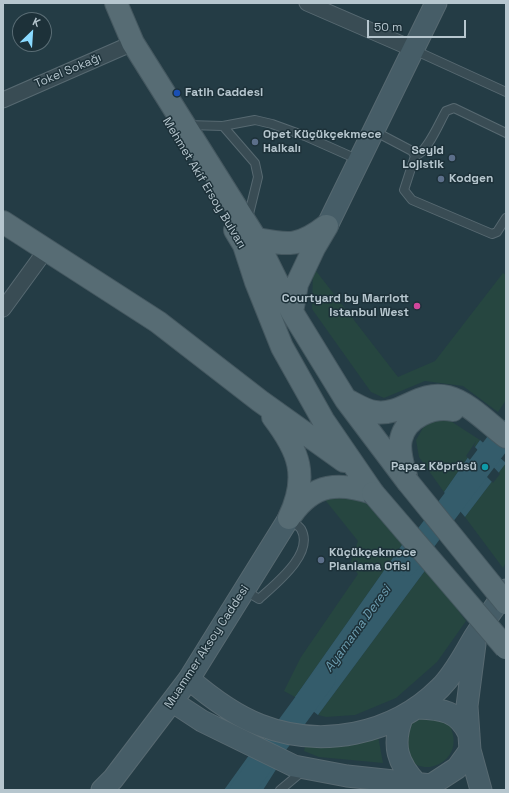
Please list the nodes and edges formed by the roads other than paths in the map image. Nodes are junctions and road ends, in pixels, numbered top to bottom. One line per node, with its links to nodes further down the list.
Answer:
1 (307, 3): 5 (street)
2 (436, 3): 5 (main road)
3 (116, 4): 4 (main road)
4 (127, 46): 7 (street, Tokel Sokağı); 8 (main road); 26 (main road, Mehmet Akif Ersoy Bulvarı)
5 (413, 49): 6 (lane); 10 (main road)
6 (506, 92)
7 (3, 100)
8 (183, 125): 9 (lane); 17 (main road)
9 (223, 126): 13 (lane); 17 (lane)
10 (373, 131): 12 (lane); 13 (main road)
11 (506, 133): 12 (lane)
12 (415, 156): 14 (lane)
13 (359, 160): 16 (main road)
14 (506, 218)
15 (3, 222): 18 (main road, Mehmet Akif Ersoy Bulvarı)
16 (327, 226): 17 (main road); 20 (main road)
17 (251, 231): 20 (main road)
18 (46, 250): 19 (street); 22 (main road, Mehmet Akif Ersoy Bulvarı)
19 (3, 309)
20 (292, 312): 21 (main road)
21 (346, 400): 23 (main road); 27 (main road)
22 (260, 401): 26 (main road, Mehmet Akif Ersoy Bulvarı); 29 (main road)
23 (465, 411): 24 (main road); 25 (main road); 27 (main road)
24 (506, 437)
25 (506, 451)
26 (356, 469): 28 (main road, Mehmet Akif Ersoy Bulvarı)
27 (407, 481): 32 (main road, bridge)
28 (373, 493): 29 (main road); 34 (main road, Mehmet Akif Ersoy Bulvarı, bridge)
29 (288, 518): 30 (main road, Muammer Aksoy Caddesi); 30 (lane)
30 (244, 590): 35 (main road, Muammer Aksoy Caddesi)
31 (506, 590): 33 (main road)
32 (506, 603)
33 (476, 636): 37 (main road); 38 (main road)
34 (506, 648)
35 (189, 679): 36 (main road, Muammer Aksoy Caddesi); 37 (main road)
36 (173, 702): 39 (main road); 41 (main road, Muammer Aksoy Caddesi)
37 (410, 713): 38 (main road); 40 (main road)
38 (469, 742): 40 (main road); 43 (main road)
39 (300, 767): 40 (main road); 42 (lane)
40 (430, 786)
41 (102, 790)
42 (280, 790)
43 (481, 790)

